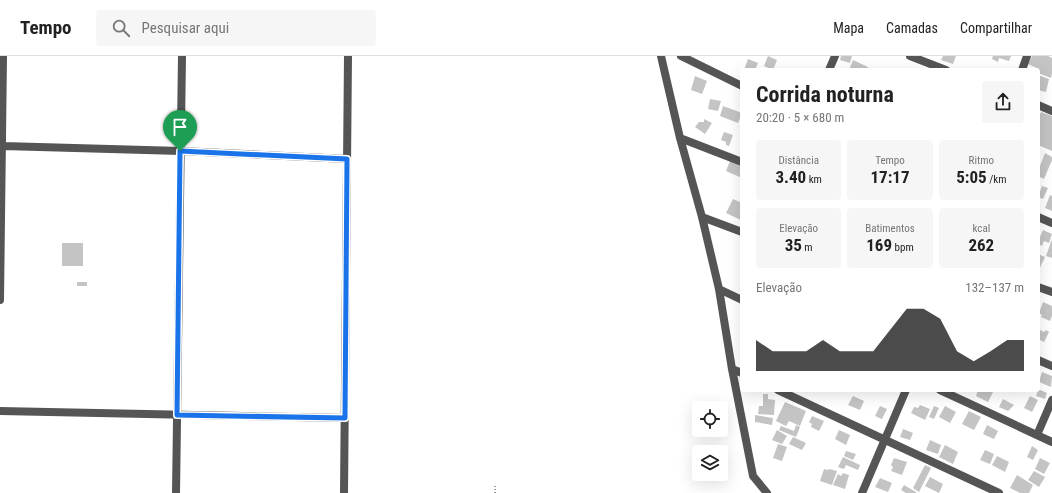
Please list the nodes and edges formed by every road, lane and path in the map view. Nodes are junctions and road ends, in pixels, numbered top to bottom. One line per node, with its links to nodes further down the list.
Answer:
1 (3, 56): 13 (street)
2 (182, 56): 18 (street)
3 (348, 56): 19 (street)
4 (661, 56): 16 (street)
5 (681, 56): 12 (street)
6 (835, 56): 9 (street)
7 (910, 56): 10 (street)
8 (1027, 56): 11 (street)
9 (831, 68)
10 (941, 68)
11 (1023, 68)
12 (740, 85)
13 (1, 98): 17 (street)
14 (1040, 106): 15 (street)
15 (1052, 111)
16 (680, 138): 20 (street); 21 (street)
17 (3, 146): 18 (street); 25 (street)
18 (180, 151): 19 (street); 40 (street)
19 (347, 159): 41 (street)
20 (740, 161)
21 (702, 217): 24 (street); 27 (street)
22 (1040, 218): 23 (street)
23 (1052, 223)
24 (740, 231)
25 (0, 257): 30 (street)
26 (1040, 287): 28 (street)
27 (719, 290): 29 (street); 33 (street)
28 (1052, 292)
29 (740, 299)
30 (0, 300)
31 (1040, 361): 32 (street)
32 (1052, 366)
33 (732, 368): 34 (street); 49 (street)
34 (740, 372)
35 (782, 392): 43 (street)
36 (905, 392): 43 (street)
37 (944, 392): 42 (street)
38 (1052, 400): 42 (street)
39 (0, 411): 40 (street)
40 (177, 415): 41 (street); 46 (street)
41 (345, 418): 47 (street)
42 (1037, 435): 44 (street)
43 (886, 440): 50 (street); 51 (street)
44 (1052, 442)
45 (495, 485): 48 (path)
46 (176, 493)
47 (344, 493)
48 (495, 493)
49 (767, 493)
50 (862, 493)
51 (999, 493)

